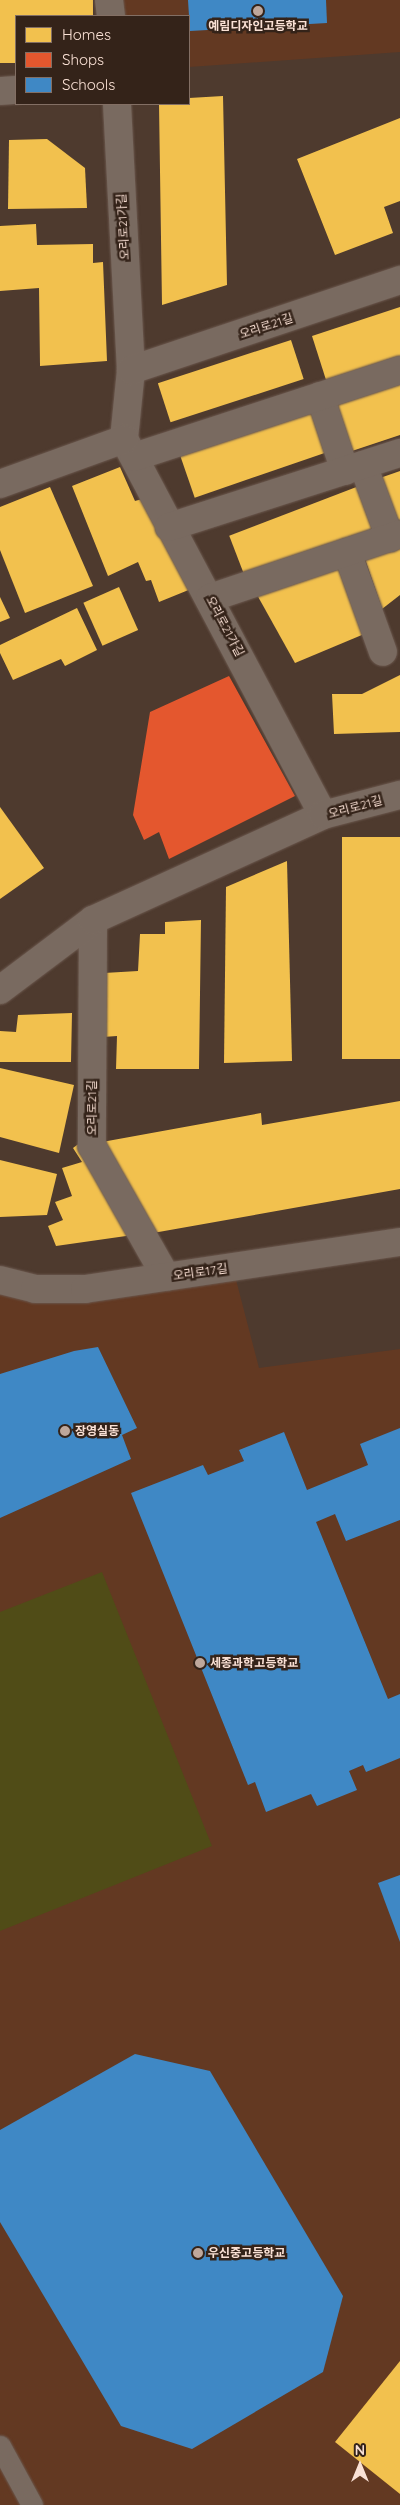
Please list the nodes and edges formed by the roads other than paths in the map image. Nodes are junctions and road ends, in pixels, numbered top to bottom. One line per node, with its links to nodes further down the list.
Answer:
1 (110, 0): 2 (street)
2 (111, 15)
3 (15, 90): 4 (street)
4 (0, 91)
5 (117, 105): 7 (street, 오리로21가길)
6 (400, 280): 7 (street, 오리로21길)
7 (131, 370): 10 (street, 오리로21가길)
8 (400, 370): 9 (street)
9 (320, 396): 10 (street); 12 (street)
10 (129, 448): 13 (street); 14 (street, 오리로21가길)
11 (400, 453): 12 (street)
12 (354, 468): 14 (street); 15 (street)
13 (0, 484)
14 (169, 527): 17 (street, 오리로21가길)
15 (395, 536): 16 (street)
16 (348, 552): 17 (street); 18 (street)
17 (210, 598): 20 (street, 오리로21가길)
18 (383, 652)
19 (400, 795): 20 (street, 오리로21길)
20 (323, 815): 21 (street, 오리로21길)
21 (93, 920): 22 (street, 오리로21길); 24 (street, 오리로21길)
22 (0, 990)
23 (400, 1242): 24 (street, 오리로17길)
24 (166, 1277): 25 (street, 오리로17길)
25 (0, 1280)
26 (0, 2446): 27 (lane)
27 (32, 2505)

